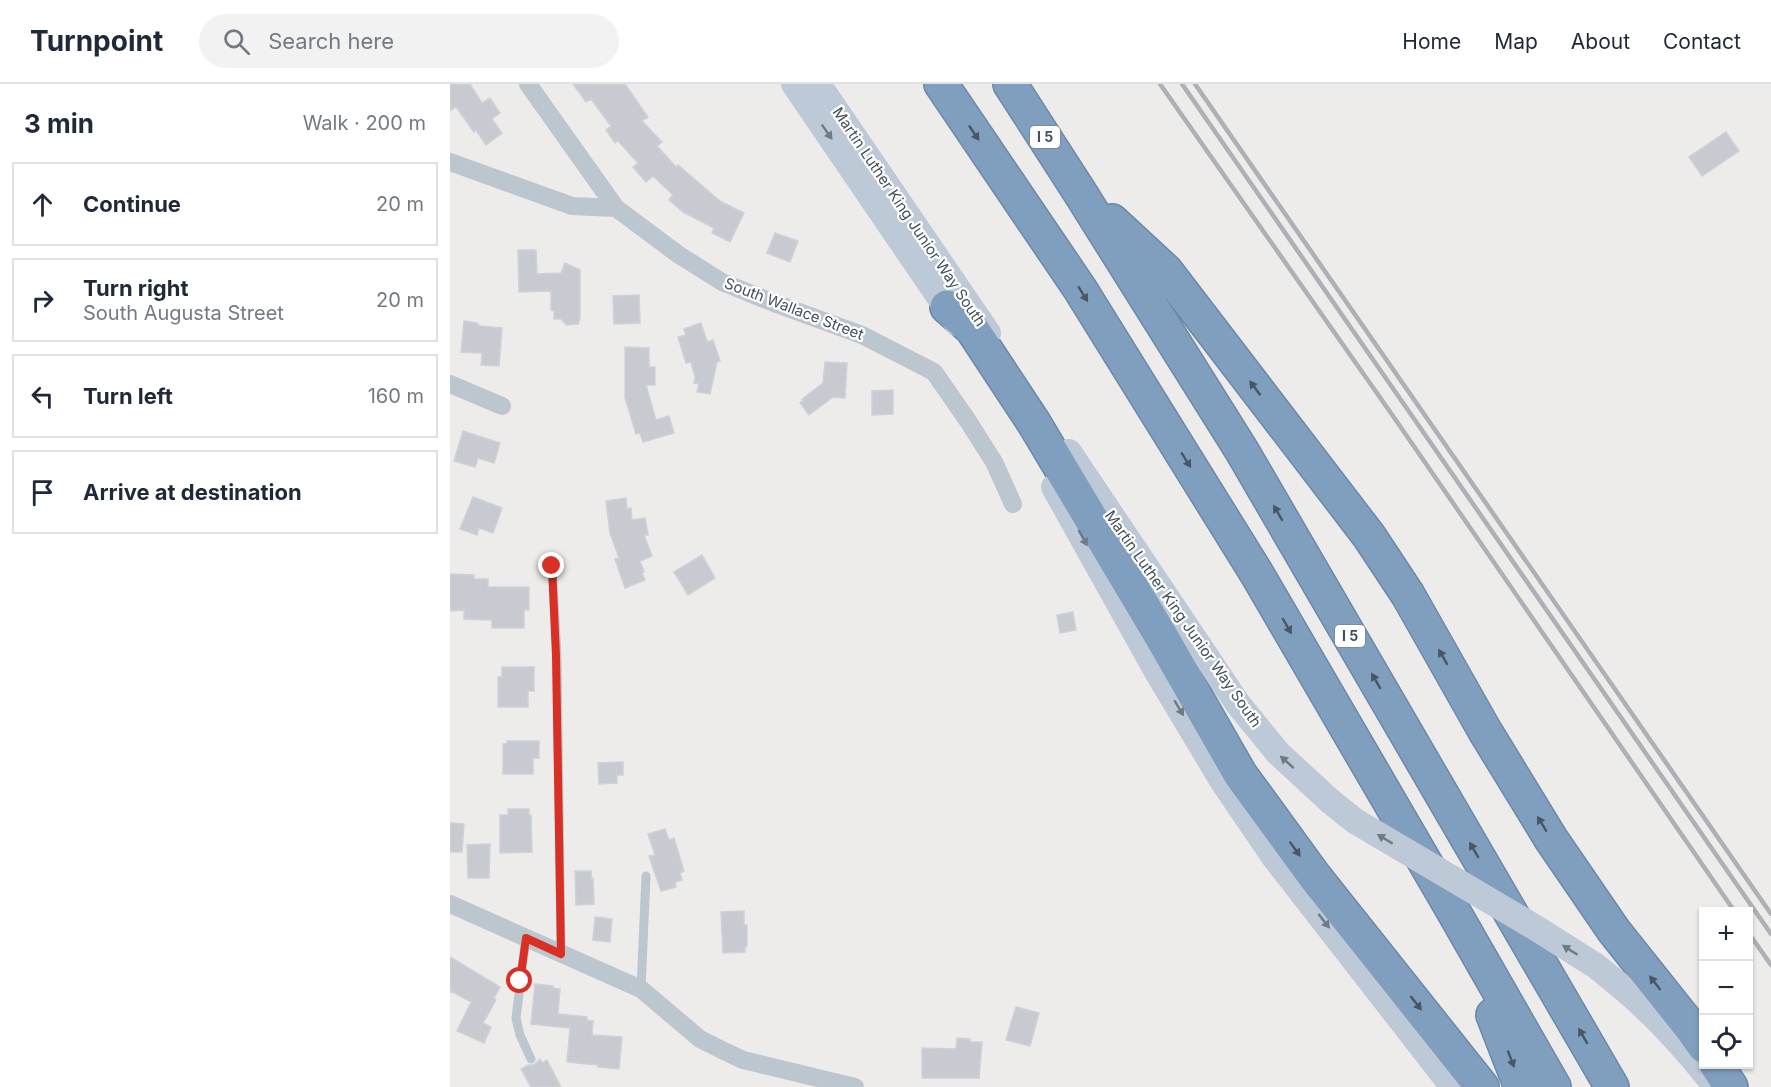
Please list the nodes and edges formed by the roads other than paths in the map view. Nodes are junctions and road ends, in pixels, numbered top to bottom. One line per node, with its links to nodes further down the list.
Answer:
1 (528, 84): 8 (street, South Wallace Street)
2 (794, 84): 9 (main road, Martin Luther King Junior Way South, one-way to 9)
3 (818, 84): 30 (main road, Martin Luther King Junior Way South, one-way to 3, bridge)
4 (941, 84): 16 (highway, one-way to 16)
5 (1010, 84): 7 (highway, I 5)
6 (450, 162): 8 (street)
7 (1079, 191): 20 (highway, one-way to 7); 29 (highway, I 5, one-way to 7)
8 (616, 208): 12 (street, South Wallace Street)
9 (947, 307): 25 (main road, Martin Luther King Junior Way South, one-way to 25); 26 (highway, one-way to 26)
10 (450, 384): 11 (street)
11 (502, 406)
12 (1013, 504)
13 (552, 566): 18 (lane)
14 (646, 876): 19 (lane)
15 (450, 904): 17 (street)
16 (1451, 907): 27 (highway, one-way to 27); 28 (highway)
17 (526, 938): 18 (street); 21 (lane)
18 (561, 954): 19 (street)
19 (641, 989): 23 (street)
20 (1699, 1039)
21 (531, 1059)
22 (1719, 1069): 31 (highway)
23 (795, 1080): 24 (street)
24 (855, 1087)
25 (1453, 1087)
26 (1482, 1087)
27 (1521, 1087)
28 (1554, 1087)
29 (1612, 1087)
30 (1716, 1087)
31 (1731, 1087)

